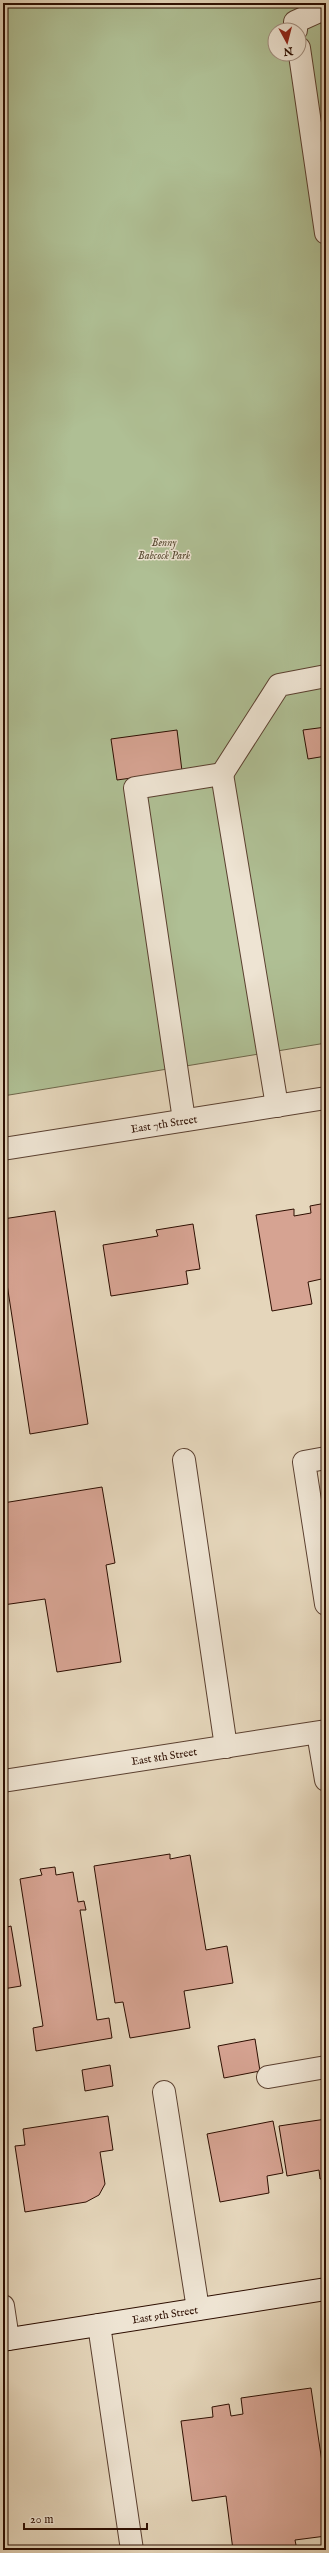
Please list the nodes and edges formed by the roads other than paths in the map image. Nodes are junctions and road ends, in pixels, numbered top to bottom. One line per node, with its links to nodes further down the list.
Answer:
1 (326, 8): 2 (street)
2 (295, 22)
3 (301, 62): 4 (street)
4 (326, 233)
5 (326, 676): 6 (street)
6 (222, 774): 8 (street); 9 (street)
7 (326, 1098): 8 (street, East 7th Street)
8 (277, 1106): 9 (street, East 7th Street)
9 (184, 1120): 10 (street, East 7th Street)
10 (3, 1149)
11 (326, 1458): 13 (street)
12 (184, 1460): 15 (street)
13 (326, 1604)
14 (322, 1732): 15 (street, East 8th Street); 16 (street)
15 (226, 1747): 17 (street, East 8th Street)
16 (326, 1780)
17 (3, 1781)
18 (326, 2067): 19 (street)
19 (268, 2077)
20 (164, 2092): 23 (street)
21 (326, 2289): 23 (street, East 9th Street)
22 (3, 2306): 25 (street)
23 (198, 2309): 24 (street, East 9th Street)
24 (99, 2325): 25 (street, East 9th Street); 26 (street)
25 (5, 2340)
26 (132, 2550)

